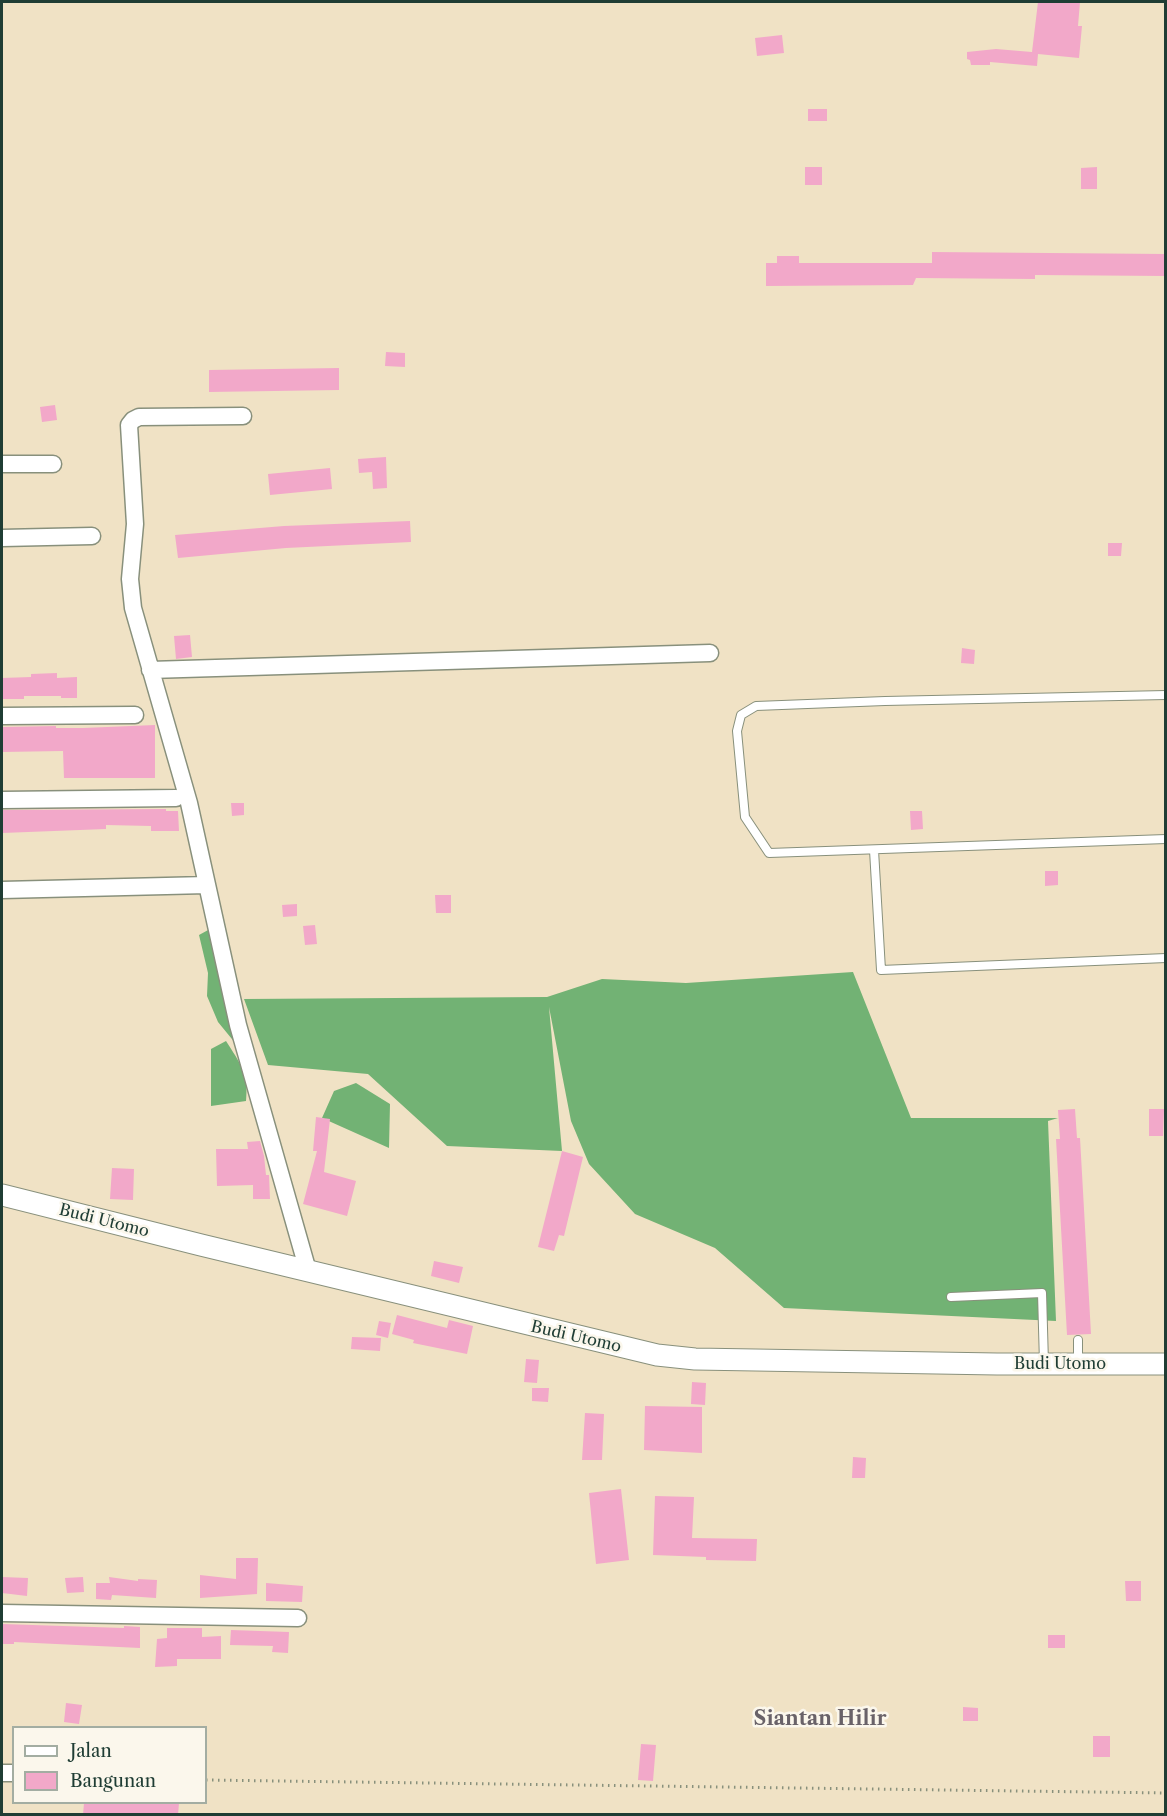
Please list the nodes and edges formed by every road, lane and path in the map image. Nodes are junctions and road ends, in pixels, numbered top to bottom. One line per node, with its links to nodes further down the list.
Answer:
1 (243, 416): 7 (street)
2 (2, 464): 3 (street)
3 (53, 464)
4 (92, 536): 5 (street)
5 (2, 538)
6 (710, 653): 7 (street)
7 (150, 670): 15 (street)
8 (1166, 695): 14 (lane)
9 (135, 715): 10 (street)
10 (2, 716)
11 (176, 798): 12 (street)
12 (2, 800)
13 (1166, 839): 14 (lane)
14 (874, 850): 17 (lane)
15 (207, 885): 16 (street); 19 (street)
16 (2, 890)
17 (1166, 958)
18 (2, 1195): 19 (street, Budi Utomo)
19 (308, 1271): 22 (street, Budi Utomo)
20 (951, 1297): 22 (lane)
21 (1078, 1340): 23 (lane)
22 (1044, 1364): 23 (street, Budi Utomo)
23 (1078, 1364): 24 (street, Budi Utomo)
24 (1166, 1364)
25 (2, 1613): 26 (street)
26 (298, 1618)
27 (207, 1780): 28 (path)
28 (1166, 1794)

